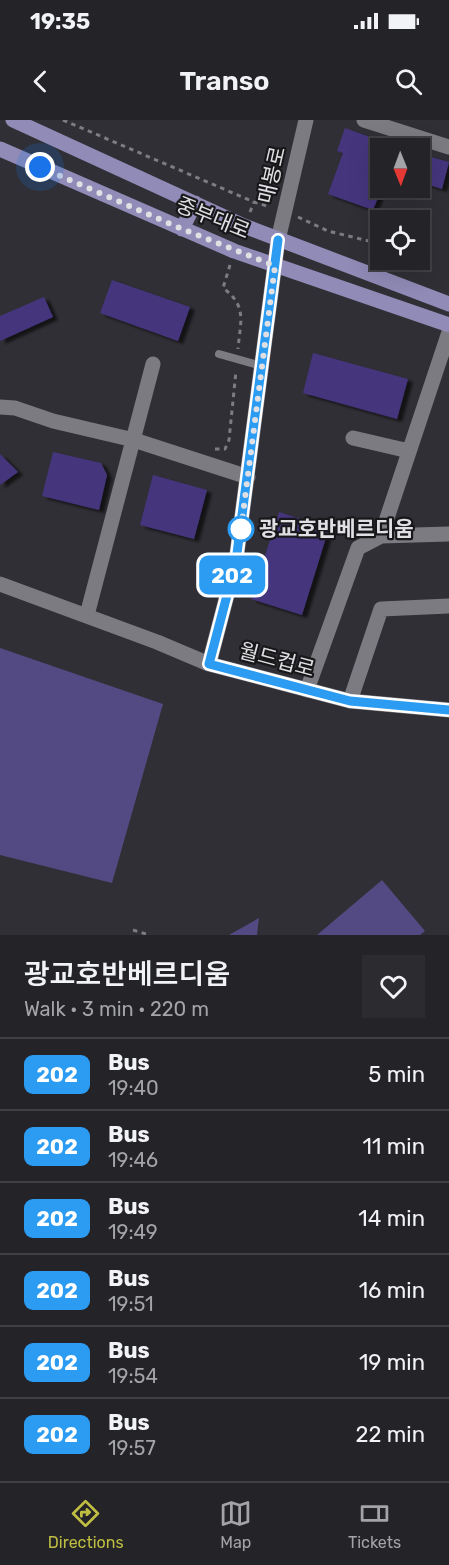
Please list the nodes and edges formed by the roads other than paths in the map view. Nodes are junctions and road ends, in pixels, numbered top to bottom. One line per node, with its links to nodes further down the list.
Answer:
1 (13, 120): 6 (main road, 중부대로)
2 (306, 120): 8 (street, 매봉로)
3 (364, 120): 4 (street)
4 (449, 147)
5 (0, 149): 7 (main road, 중부대로)
6 (195, 203): 7 (main road); 8 (main road, 중부대로)
7 (182, 229): 9 (main road, 중부대로)
8 (278, 240): 9 (street, 매봉로); 10 (main road, 중부대로)
9 (275, 266): 11 (main road, 중부대로); 15 (street, 매봉로)
10 (449, 304)
11 (449, 325)
12 (449, 332): 16 (street)
13 (219, 354): 15 (lane)
14 (153, 364): 19 (street)
15 (262, 366): 21 (street, 매봉로)
16 (443, 369): 20 (street)
17 (0, 407): 19 (street)
18 (353, 438): 20 (street)
19 (134, 440): 21 (street); 26 (street)
20 (410, 451): 23 (street)
21 (248, 477): 27 (street, 매봉로)
22 (449, 534): 23 (street)
23 (381, 536): 28 (street)
24 (0, 584): 26 (street, 월드컵로)
25 (449, 606): 29 (street)
26 (87, 615): 27 (street, 월드컵로)
27 (209, 664): 28 (street, 월드컵로)
28 (307, 690): 29 (street, 월드컵로)
29 (350, 701): 30 (street, 월드컵로)
30 (449, 710)

